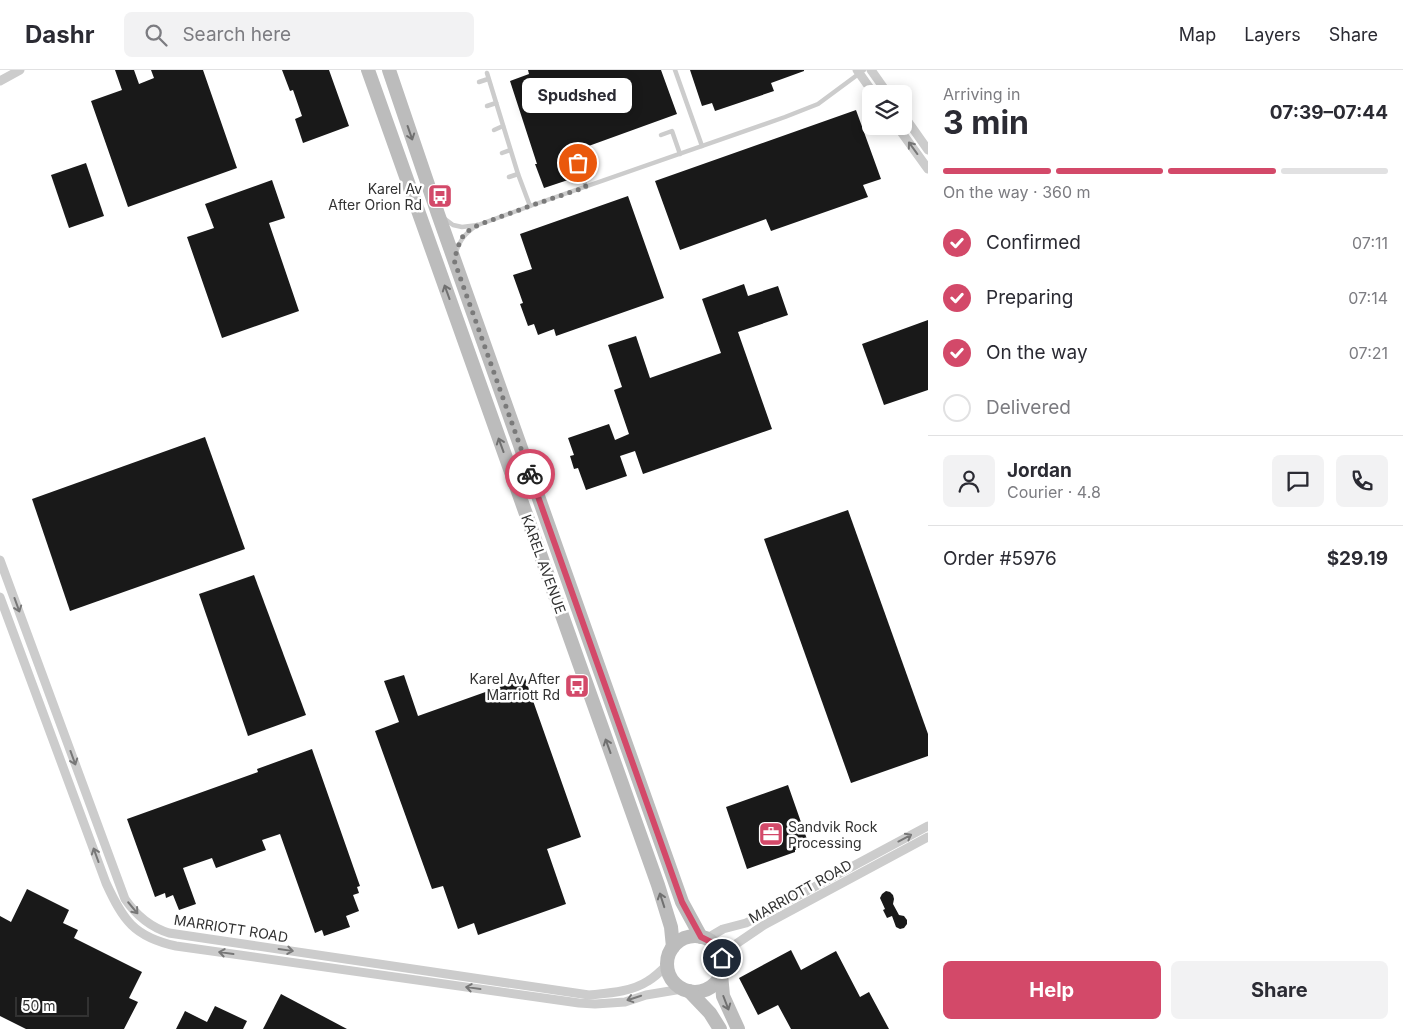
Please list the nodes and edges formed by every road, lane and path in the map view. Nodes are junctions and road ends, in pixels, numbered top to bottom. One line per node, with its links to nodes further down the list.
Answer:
1 (20, 70): 7 (street)
2 (368, 70): 13 (main road, KAREL AVENUE)
3 (387, 70): 13 (main road); 30 (main road, KAREL AVENUE, one-way to 30)
4 (675, 70): 19 (lane)
5 (871, 70): 10 (street)
6 (860, 71): 9 (street); 19 (lane)
7 (0, 81)
8 (479, 82): 11 (lane)
9 (869, 85)
10 (882, 85)
11 (496, 103): 12 (lane); 14 (lane)
12 (487, 106)
13 (388, 126): 38 (main road, KAREL AVENUE, one-way to 13)
14 (503, 126): 16 (lane); 20 (lane)
15 (912, 127): 21 (street)
16 (494, 130)
17 (661, 135): 23 (lane)
18 (904, 135): 25 (street, one-way to 18)
19 (702, 146): 23 (lane)
20 (510, 150): 22 (lane); 26 (lane)
21 (928, 150)
22 (502, 154)
23 (680, 154): 28 (lane)
24 (586, 160): 28 (lane)
25 (928, 169)
26 (518, 174): 27 (lane); 29 (lane)
27 (509, 177)
28 (586, 187): 29 (lane)
29 (530, 206): 31 (lane)
30 (438, 214): 31 (lane); 32 (main road, KAREL AVENUE)
31 (478, 225): 32 (lane)
32 (454, 260): 37 (main road, KAREL AVENUE)
33 (0, 560): 39 (street, MARRIOTT ROAD, one-way to 39)
34 (0, 597): 41 (street, MARRIOTT ROAD, one-way to 34)
35 (928, 826): 37 (street, MARRIOTT ROAD, one-way to 35)
36 (928, 837): 40 (street, MARRIOTT ROAD)
37 (703, 938): 38 (main road); 40 (main road, KAREL AVENUE)
38 (673, 947): 39 (main road, KAREL AVENUE)
39 (667, 965): 41 (main road)
40 (722, 970): 41 (main road); 43 (main road, KAREL AVENUE, one-way to 43)
41 (685, 990): 42 (main road)
42 (720, 1029)
43 (738, 1029)

